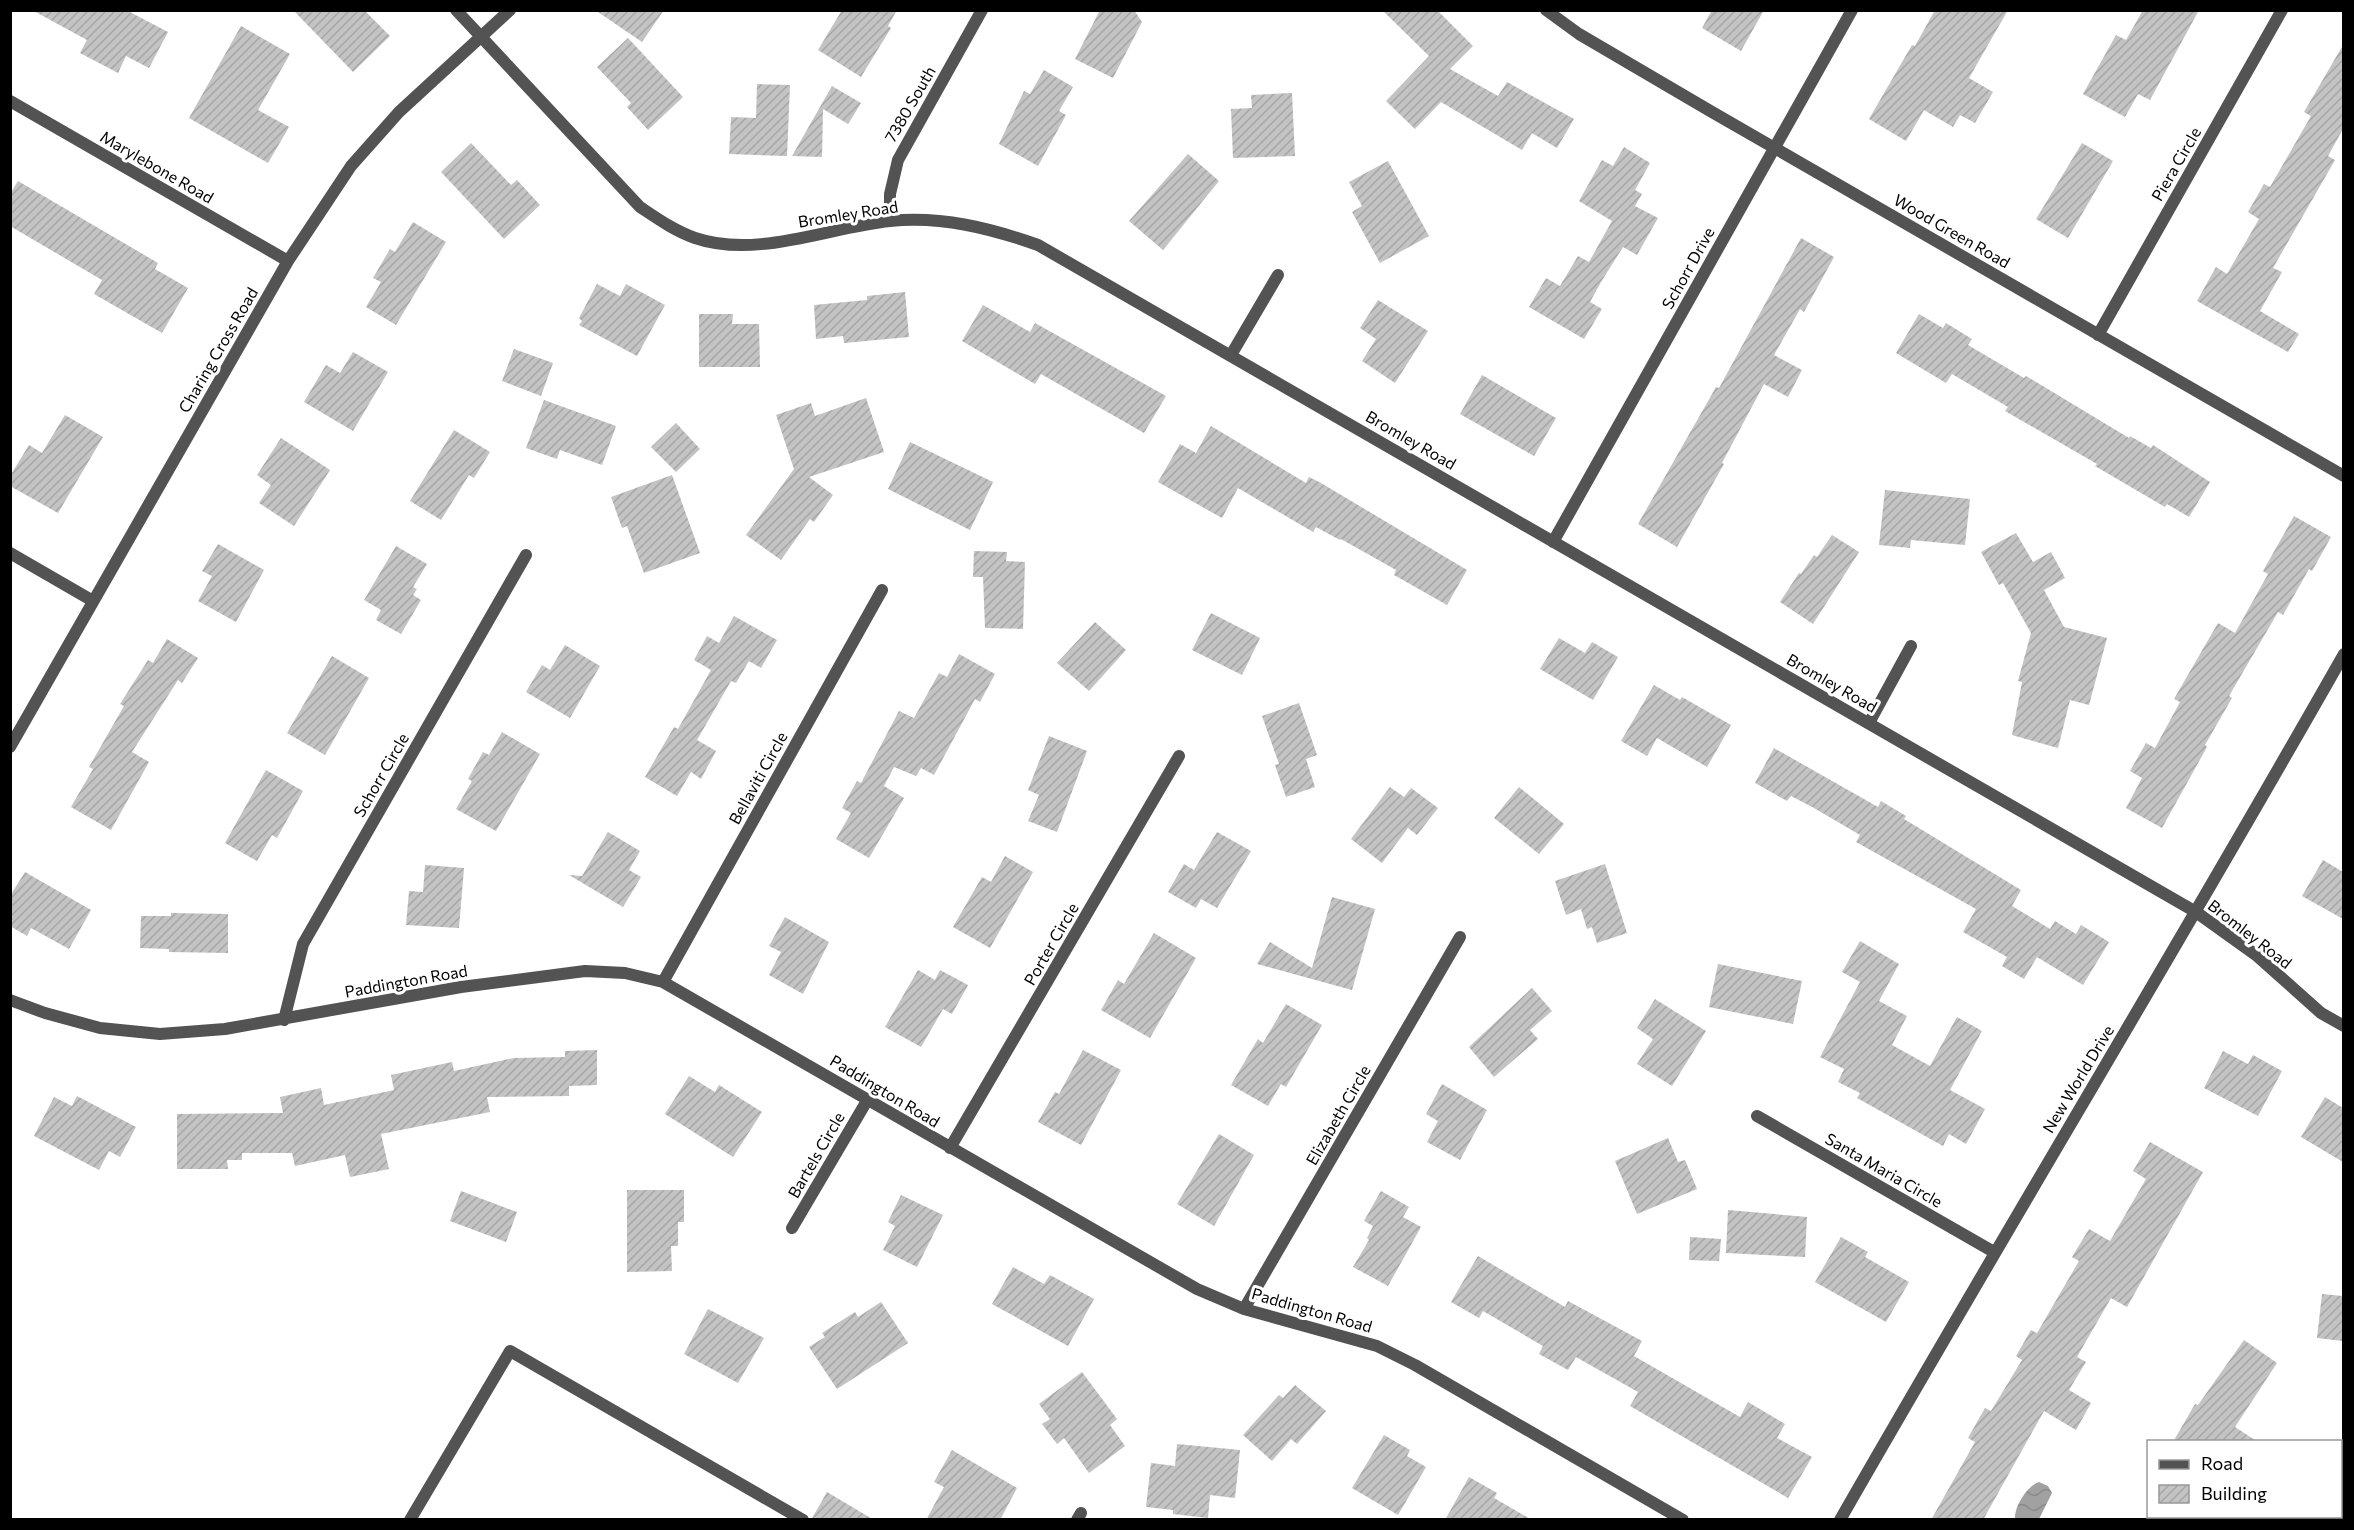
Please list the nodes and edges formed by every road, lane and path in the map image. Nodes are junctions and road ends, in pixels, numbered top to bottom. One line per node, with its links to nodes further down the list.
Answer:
1 (456, 10): 7 (street, Bromley Road)
2 (510, 10): 7 (street, Charing Cross Road)
3 (982, 10): 10 (street, 7380 South)
4 (1546, 10): 9 (street, Wood Green Road)
5 (1852, 10): 9 (street, Schorr Drive)
6 (2282, 10): 13 (street, Piera Circle)
7 (480, 36): 10 (street, Bromley Road); 11 (street, Charing Cross Road)
8 (10, 101): 11 (street, Marylebone Road)
9 (1774, 147): 13 (street, Wood Green Road); 16 (street, Schorr Drive)
10 (891, 221): 14 (street, Bromley Road)
11 (288, 261): 20 (street, Charing Cross Road)
12 (1278, 275): 14 (street)
13 (2098, 335): 15 (street, Wood Green Road)
14 (1231, 355): 16 (street, Bromley Road)
15 (2343, 476)
16 (1553, 542): 23 (street, Bromley Road)
17 (10, 553): 20 (street)
18 (526, 555): 30 (street, Schorr Circle)
19 (882, 590): 28 (street, Bellaviti Circle)
20 (93, 601): 24 (street, Charing Cross Road)
21 (1911, 646): 23 (street)
22 (2343, 654): 26 (street, New World Drive)
23 (1869, 723): 26 (street, Bromley Road)
24 (10, 747)
25 (1179, 756): 34 (street, Porter Circle)
26 (2196, 912): 31 (street, Bromley Road); 36 (street, New World Drive)
27 (1461, 937): 37 (street, Elizabeth Circle)
28 (663, 982): 30 (street, Paddington Road); 32 (street, Paddington Road)
29 (10, 1000): 30 (street, Paddington Road)
30 (284, 1020)
31 (2343, 1026)
32 (868, 1098): 34 (street, Paddington Road); 35 (street, Bartels Circle)
33 (1757, 1116): 36 (street, Santa Maria Circle)
34 (951, 1148): 37 (street, Paddington Road)
35 (792, 1228)
36 (1994, 1252): 41 (street, New World Drive)
37 (1244, 1309): 40 (street, Paddington Road)
38 (410, 1520): 39 (street)
39 (803, 1520)
40 (1683, 1520)
41 (1840, 1520)

